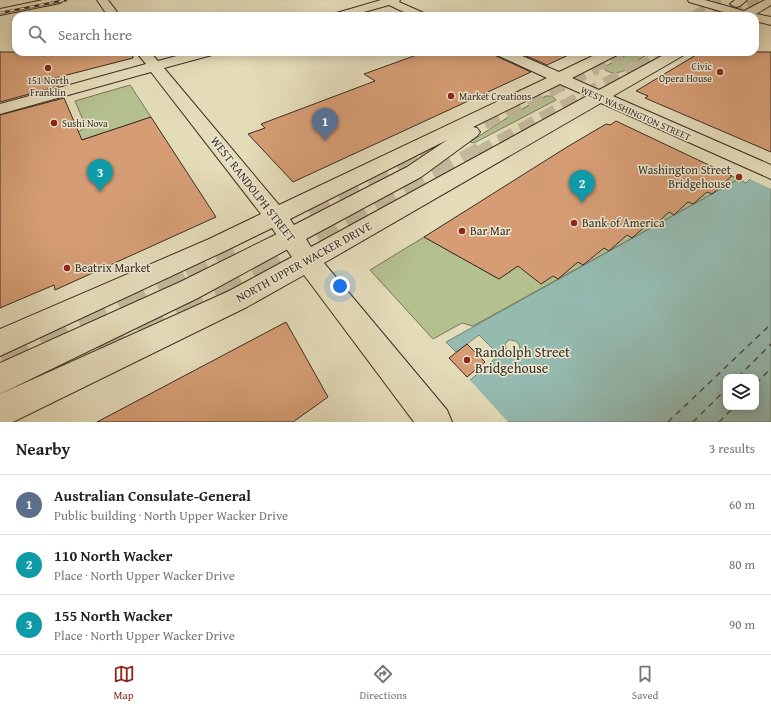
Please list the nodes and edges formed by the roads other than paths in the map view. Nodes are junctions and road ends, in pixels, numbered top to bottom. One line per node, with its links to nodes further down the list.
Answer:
1 (60, 0): 7 (main road)
2 (102, 0): 8 (main road)
3 (390, 0): 9 (main road); 10 (main road)
4 (694, 0): 6 (main road)
5 (771, 1): 13 (main road)
6 (714, 2): 11 (main road); 12 (main road)
7 (0, 12)
8 (111, 12)
9 (350, 12)
10 (414, 12)
11 (699, 12)
12 (739, 12)
13 (755, 12)
14 (759, 18): 15 (main road)
15 (771, 21)
16 (173, 56): 20 (main road)
17 (511, 56): 22 (main road, WEST WASHINGTON STREET)
18 (604, 56): 21 (main road)
19 (672, 56): 23 (main road, NORTH UPPER WACKER DRIVE)
20 (148, 59): 26 (main road); 28 (main road, WEST RANDOLPH STREET)
21 (590, 63): 22 (main road); 23 (main road)
22 (559, 78): 24 (main road); 25 (main road, WEST WASHINGTON STREET)
23 (630, 79): 25 (main road, NORTH UPPER WACKER DRIVE)
24 (525, 95): 28 (main road); 29 (main road)
25 (600, 96): 27 (main road, WEST WASHINGTON STREET); 30 (main road, NORTH UPPER WACKER DRIVE)
26 (0, 109)
27 (765, 170)
28 (275, 216): 29 (main road, WEST RANDOLPH STREET); 31 (main road)
29 (291, 237): 30 (main road, WEST RANDOLPH STREET); 32 (main road)
30 (307, 260): 33 (main road, NORTH UPPER WACKER DRIVE); 34 (main road, WEST RANDOLPH STREET)
31 (0, 343)
32 (0, 379)
33 (0, 411)
34 (435, 422)

